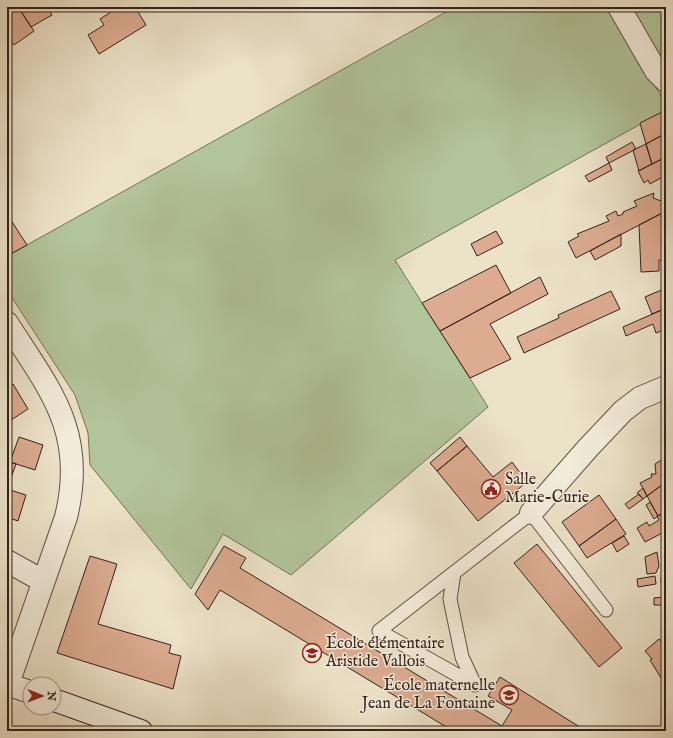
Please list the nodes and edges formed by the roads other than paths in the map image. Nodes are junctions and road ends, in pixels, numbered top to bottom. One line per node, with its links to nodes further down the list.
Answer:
1 (619, 7): 2 (street)
2 (666, 81)
3 (7, 323): 8 (street)
4 (666, 387): 5 (street)
5 (531, 513): 7 (lane); 9 (lane)
6 (7, 561): 8 (street)
7 (454, 573): 7 (lane)
8 (43, 581): 10 (street)
9 (606, 610)
10 (8, 684): 11 (street)
11 (22, 689)
12 (62, 703): 13 (street)
13 (141, 731)

